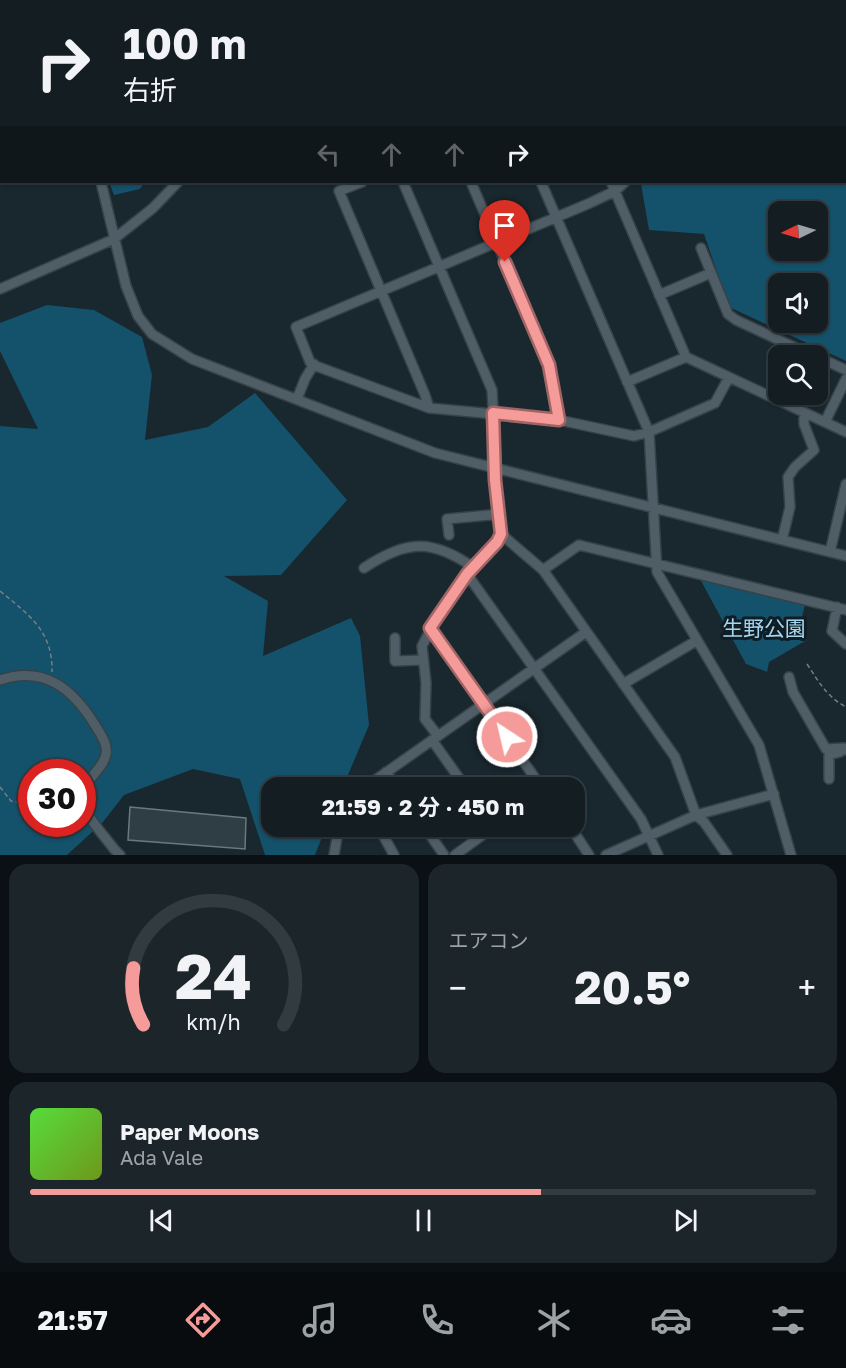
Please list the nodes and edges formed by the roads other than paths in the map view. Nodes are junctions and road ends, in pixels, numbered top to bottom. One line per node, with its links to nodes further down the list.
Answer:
1 (101, 183): 13 (street)
2 (177, 183): 13 (street)
3 (335, 183): 10 (street)
4 (359, 183): 10 (street)
5 (403, 183): 16 (street)
6 (471, 183): 14 (street)
7 (541, 183): 12 (street)
8 (611, 183): 11 (street)
9 (624, 183): 11 (street)
10 (339, 191): 19 (street)
11 (615, 191): 12 (street); 20 (street)
12 (556, 216): 14 (street); 28 (street)
13 (114, 239): 18 (street); 29 (street)
14 (496, 242): 16 (street); 33 (street)
15 (701, 248): 17 (street)
16 (439, 267): 19 (street); 31 (street)
17 (711, 273): 20 (street); 21 (street)
18 (0, 290)
19 (381, 291): 24 (street); 30 (street)
20 (659, 295): 22 (street)
21 (789, 345)
22 (686, 357): 26 (street); 28 (street)
23 (828, 362): 25 (street)
24 (314, 364): 29 (street); 30 (street)
25 (846, 370)
26 (728, 379): 32 (street); 35 (street)
27 (846, 379): 34 (street)
28 (627, 382): 35 (street)
29 (297, 399): 37 (street)
30 (429, 408): 31 (street)
31 (493, 413): 33 (street); 37 (street)
32 (804, 413): 34 (street); 43 (street)
33 (559, 420): 35 (street)
34 (825, 422): 36 (street)
35 (649, 432): 39 (street)
36 (846, 432)
37 (495, 469): 39 (street); 40 (street)
38 (845, 489): 44 (street)
39 (653, 508): 43 (street); 46 (street)
40 (499, 516): 41 (street); 42 (street)
41 (501, 534): 48 (street); 49 (street)
42 (449, 535)
43 (782, 540): 44 (street)
44 (830, 552): 45 (street)
45 (846, 556)
46 (656, 563): 48 (street); 50 (street); 54 (street)
47 (364, 568): 49 (street)
48 (543, 570): 52 (street)
49 (470, 571): 51 (street); 57 (street)
50 (842, 608): 55 (street)
51 (430, 628): 56 (street); 61 (street)
52 (586, 632): 57 (street); 60 (street)
53 (395, 638): 56 (street)
54 (696, 640): 60 (street); 70 (street)
55 (846, 644)
56 (423, 660): 62 (street)
57 (534, 669): 61 (street); 72 (street)
58 (789, 677): 63 (street)
59 (0, 680): 78 (street)
60 (623, 684): 71 (street)
61 (483, 704): 62 (street); 68 (street)
62 (435, 738): 64 (street); 67 (street)
63 (846, 751): 69 (street)
64 (386, 772): 65 (street); 66 (street)
65 (379, 777)
66 (389, 777)
67 (459, 777)
68 (535, 777)
69 (829, 779)
70 (774, 794): 71 (street); 87 (street)
71 (696, 815): 72 (street); 86 (street)
72 (650, 835): 84 (street); 85 (street)
73 (337, 837): 79 (street)
74 (384, 837): 80 (street)
75 (432, 837): 81 (street)
76 (480, 837): 82 (street)
77 (577, 837): 83 (street)
78 (120, 855)
79 (334, 855)
80 (394, 855)
81 (444, 855)
82 (455, 855)
83 (589, 855)
84 (606, 855)
85 (658, 855)
86 (727, 855)
87 (790, 855)

